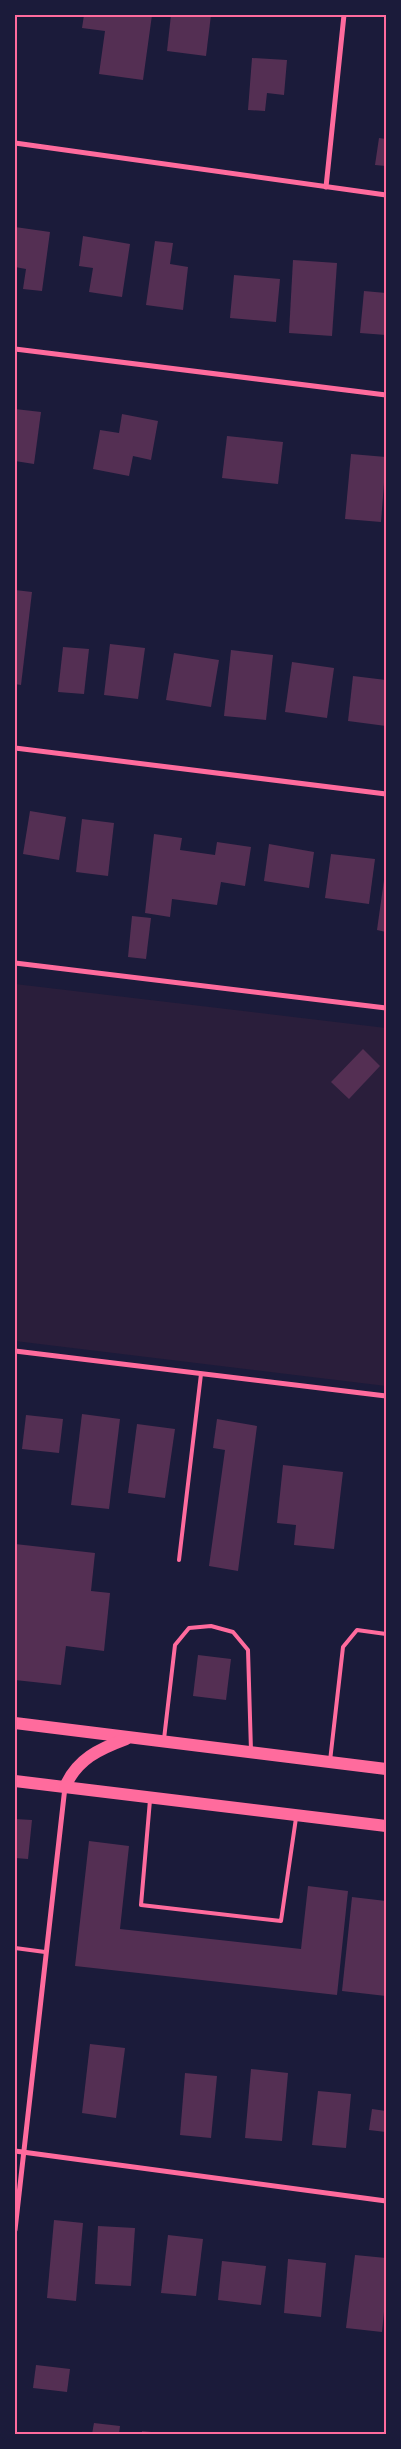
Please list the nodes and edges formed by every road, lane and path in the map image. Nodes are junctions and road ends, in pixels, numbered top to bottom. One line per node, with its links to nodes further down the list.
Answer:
1 (344, 15): 3 (street)
2 (15, 143): 3 (street)
3 (326, 188): 4 (street)
4 (386, 195)
5 (15, 349): 6 (street)
6 (386, 395)
7 (15, 748): 8 (street)
8 (386, 794)
9 (15, 963): 10 (street)
10 (386, 1008)
11 (15, 1351): 12 (street)
12 (202, 1374): 13 (street); 14 (lane)
13 (386, 1396)
14 (179, 1560)
15 (386, 1634): 20 (lane)
16 (15, 1724): 17 (main road)
17 (129, 1738): 18 (main road); 23 (main road)
18 (164, 1742): 19 (main road); 19 (lane)
19 (251, 1753): 20 (main road)
20 (330, 1762): 21 (main road)
21 (386, 1769)
22 (15, 1781): 23 (main road)
23 (65, 1787): 24 (main road); 28 (street)
24 (151, 1798): 25 (main road); 25 (lane)
25 (296, 1815): 26 (main road)
26 (385, 1825)
27 (15, 1948): 28 (lane)
28 (45, 1952): 30 (street)
29 (15, 2151): 30 (street)
30 (23, 2152): 31 (street); 32 (street)
31 (386, 2201)
32 (15, 2230)

